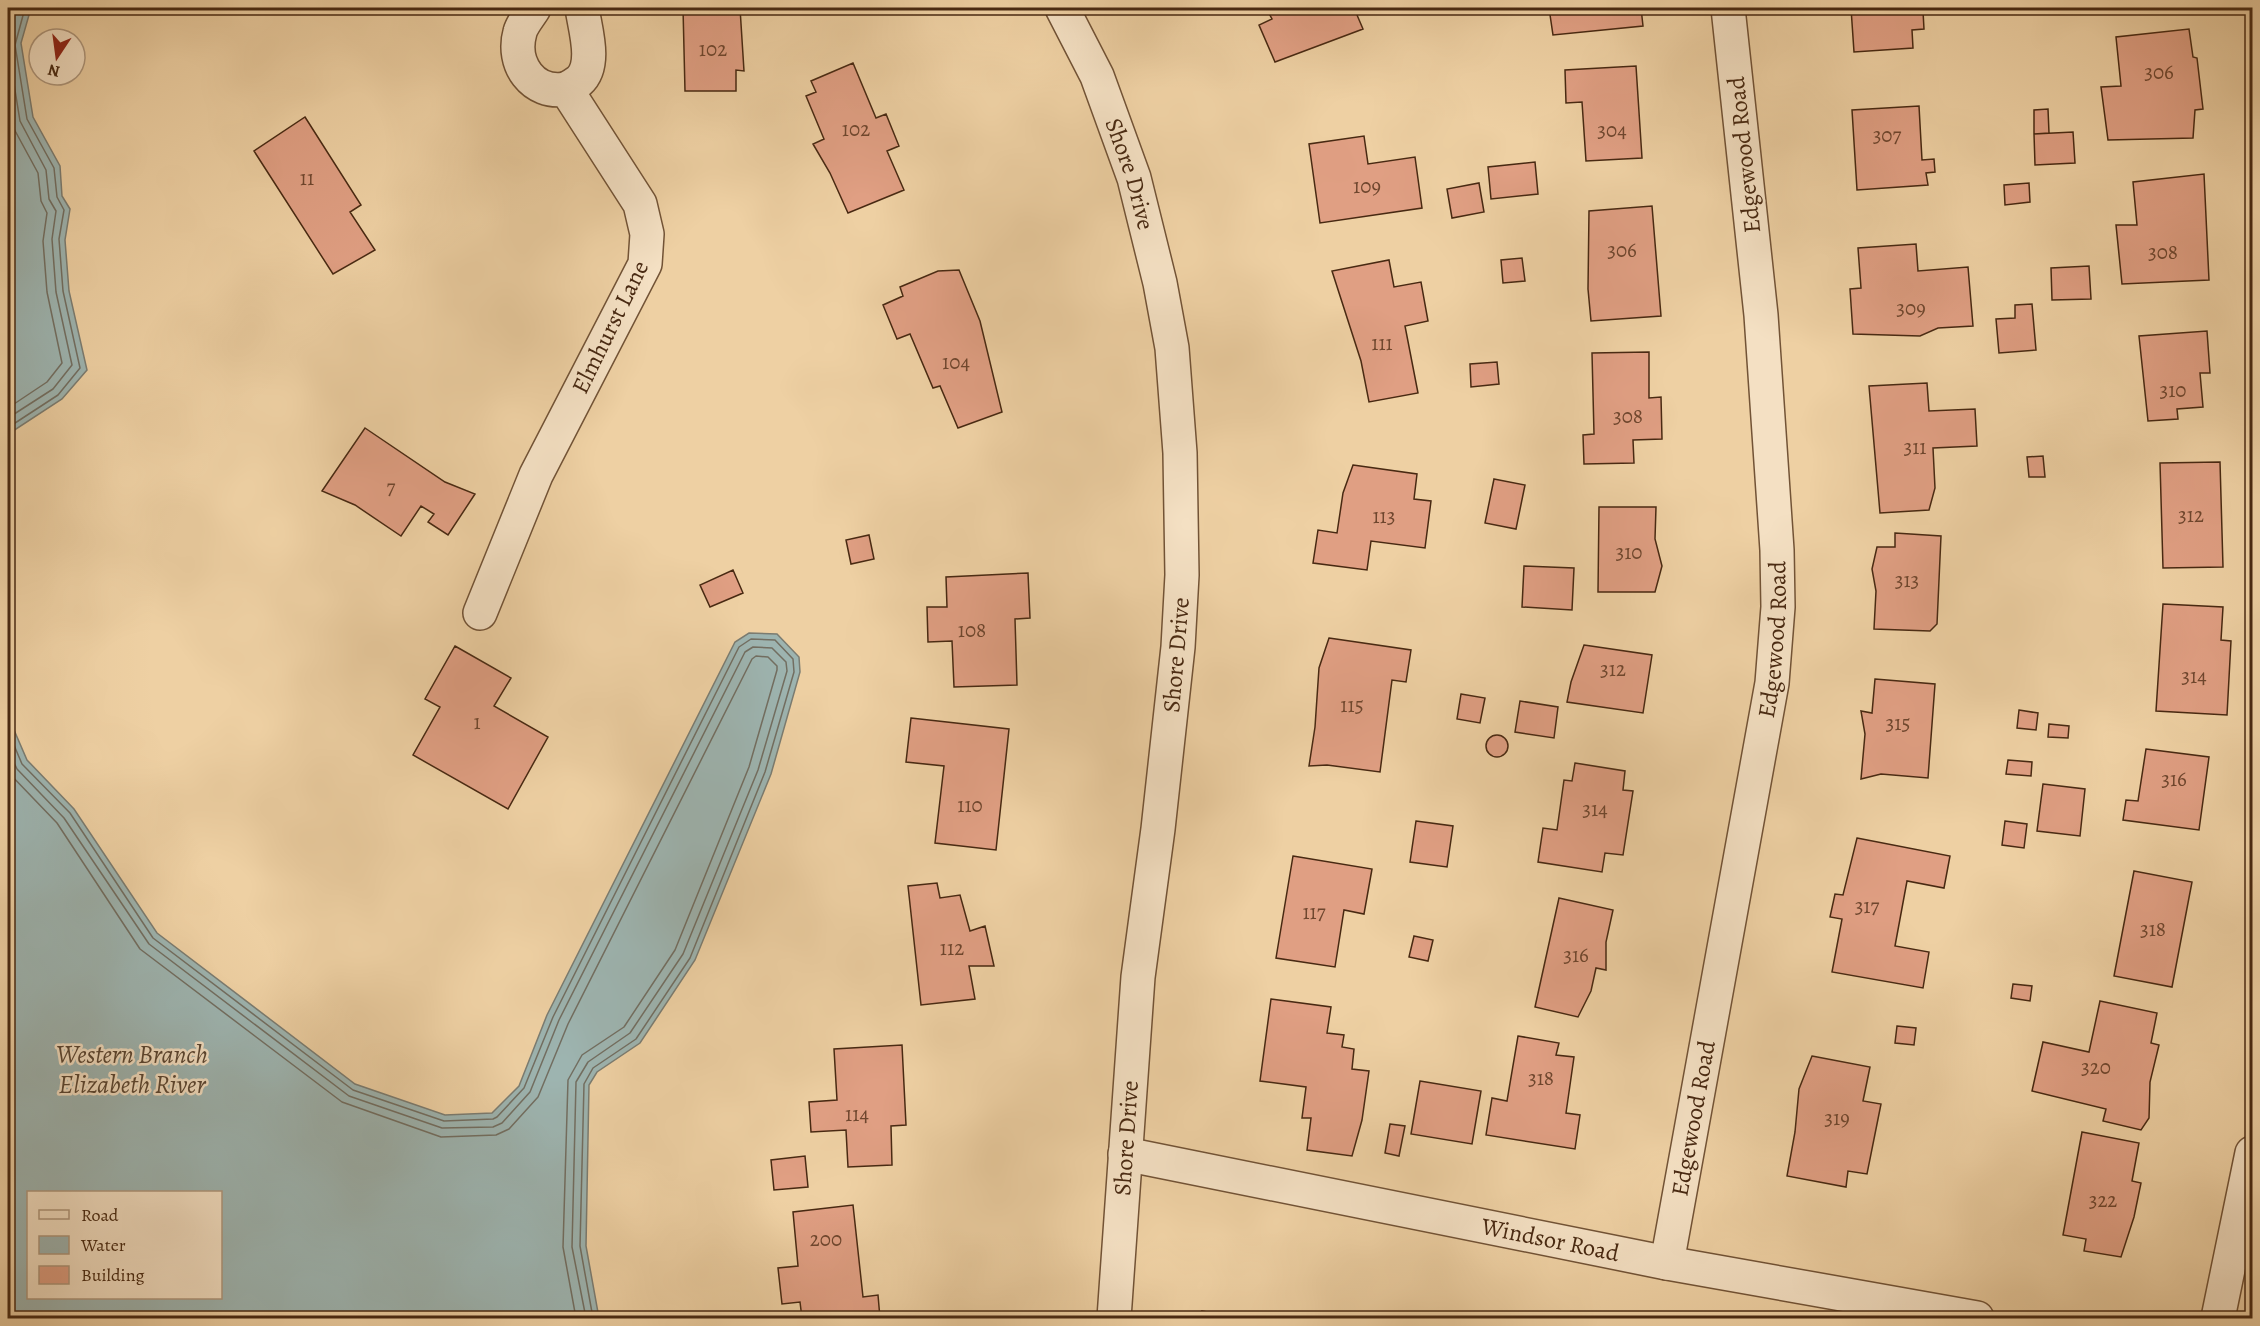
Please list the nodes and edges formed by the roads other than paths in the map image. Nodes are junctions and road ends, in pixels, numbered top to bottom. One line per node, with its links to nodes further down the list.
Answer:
1 (534, 8): 5 (street)
2 (582, 8): 5 (street)
3 (1062, 8): 8 (street, Shore Drive)
4 (1728, 8): 9 (street, Edgewood Road)
5 (566, 89): 6 (street, Elmhurst Lane)
6 (480, 613)
7 (2253, 1153): 12 (street)
8 (1125, 1154): 9 (street, Windsor Road); 10 (street, Shore Drive)
9 (1666, 1263): 11 (street, Windsor Road)
10 (1114, 1318)
11 (1977, 1318)
12 (2218, 1318)

